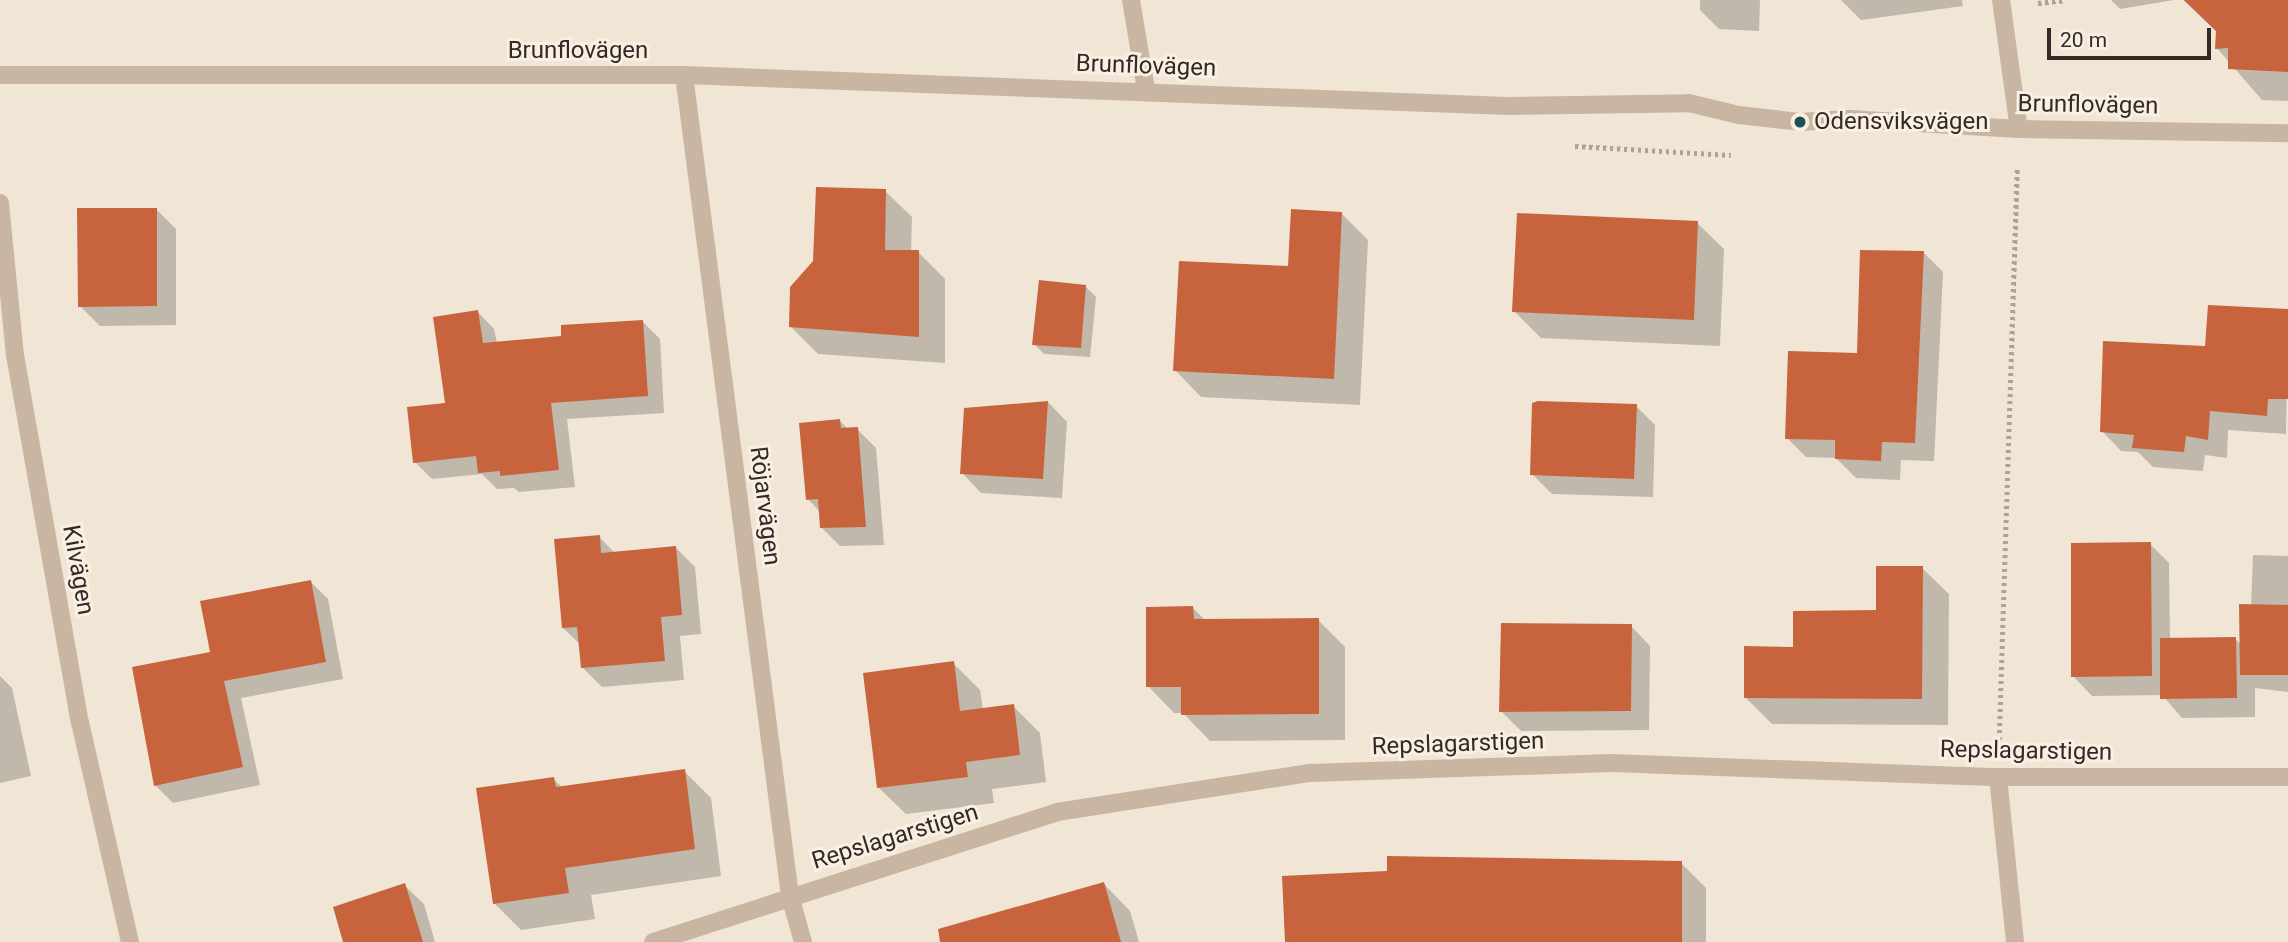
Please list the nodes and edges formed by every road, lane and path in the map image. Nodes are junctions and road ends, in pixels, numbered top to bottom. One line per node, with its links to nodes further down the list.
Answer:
1 (1131, 0): 5 (street)
2 (2001, 0): 6 (street)
3 (0, 75): 4 (street, Brunflovägen)
4 (684, 75): 5 (street, Brunflovägen); 11 (street, Röjarvägen)
5 (1146, 90): 6 (street, Brunflovägen)
6 (2019, 129): 7 (street, Brunflovägen); 9 (path)
7 (2288, 133)
8 (0, 203): 12 (street, Kilvägen)
9 (1998, 777): 10 (street, Repslagarstigen); 11 (street, Repslagarstigen); 15 (street)
10 (2288, 777)
11 (790, 896): 13 (street, Repslagarstigen); 14 (street, Röjarvägen)
12 (130, 942)
13 (653, 942)
14 (803, 942)
15 (2015, 942)

